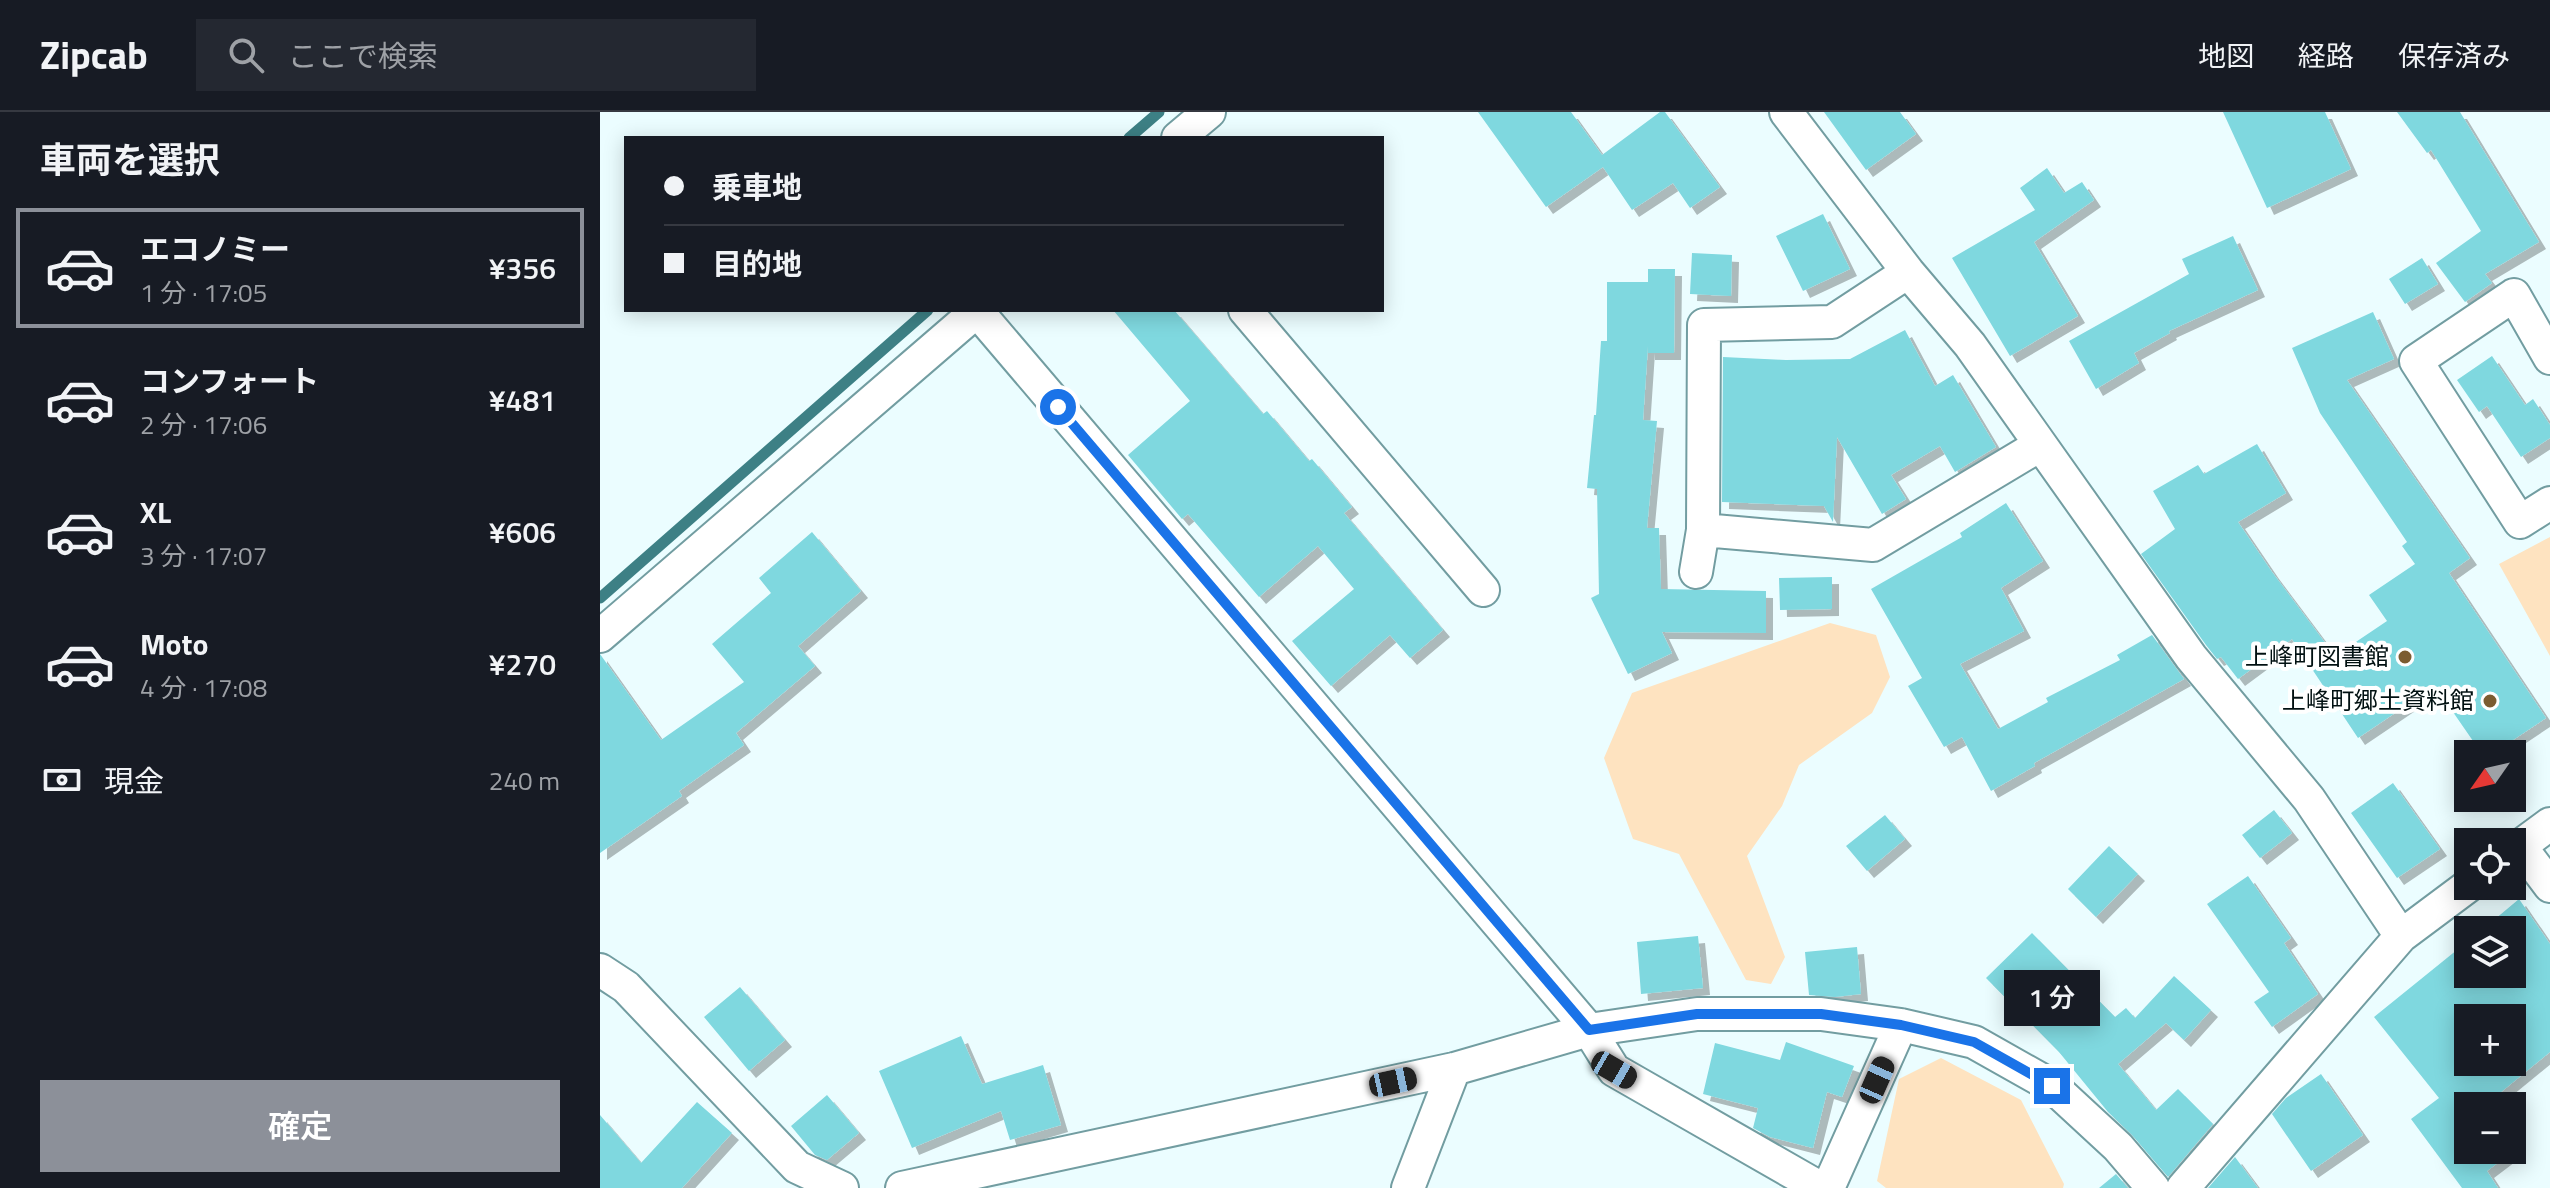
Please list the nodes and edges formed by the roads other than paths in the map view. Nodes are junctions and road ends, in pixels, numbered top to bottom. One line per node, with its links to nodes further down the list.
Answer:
1 (1209, 112): 3 (street)
2 (1786, 112): 4 (street)
3 (1180, 136)
4 (1908, 272): 9 (street); 11 (street)
5 (975, 312): 14 (street)
6 (979, 312): 23 (street)
7 (1247, 312): 13 (street)
8 (2550, 358): 10 (street)
9 (2040, 445): 11 (street); 20 (street)
10 (2550, 503)
11 (1703, 530): 12 (street)
12 (1696, 572)
13 (1483, 590)
14 (600, 636)
15 (2550, 824): 16 (street)
16 (2526, 842)
17 (2526, 860): 18 (street)
18 (2550, 886)
19 (2454, 896): 20 (street)
20 (2401, 936): 31 (street)
21 (600, 970): 25 (street)
22 (1901, 1025): 23 (street); 29 (street); 30 (street)
23 (1589, 1030): 24 (street); 28 (street)
24 (1454, 1069): 26 (street); 27 (street)
25 (842, 1188)
26 (902, 1188)
27 (1408, 1188)
28 (1820, 1188)
29 (1828, 1188)
30 (2153, 1188)
31 (2183, 1188)

